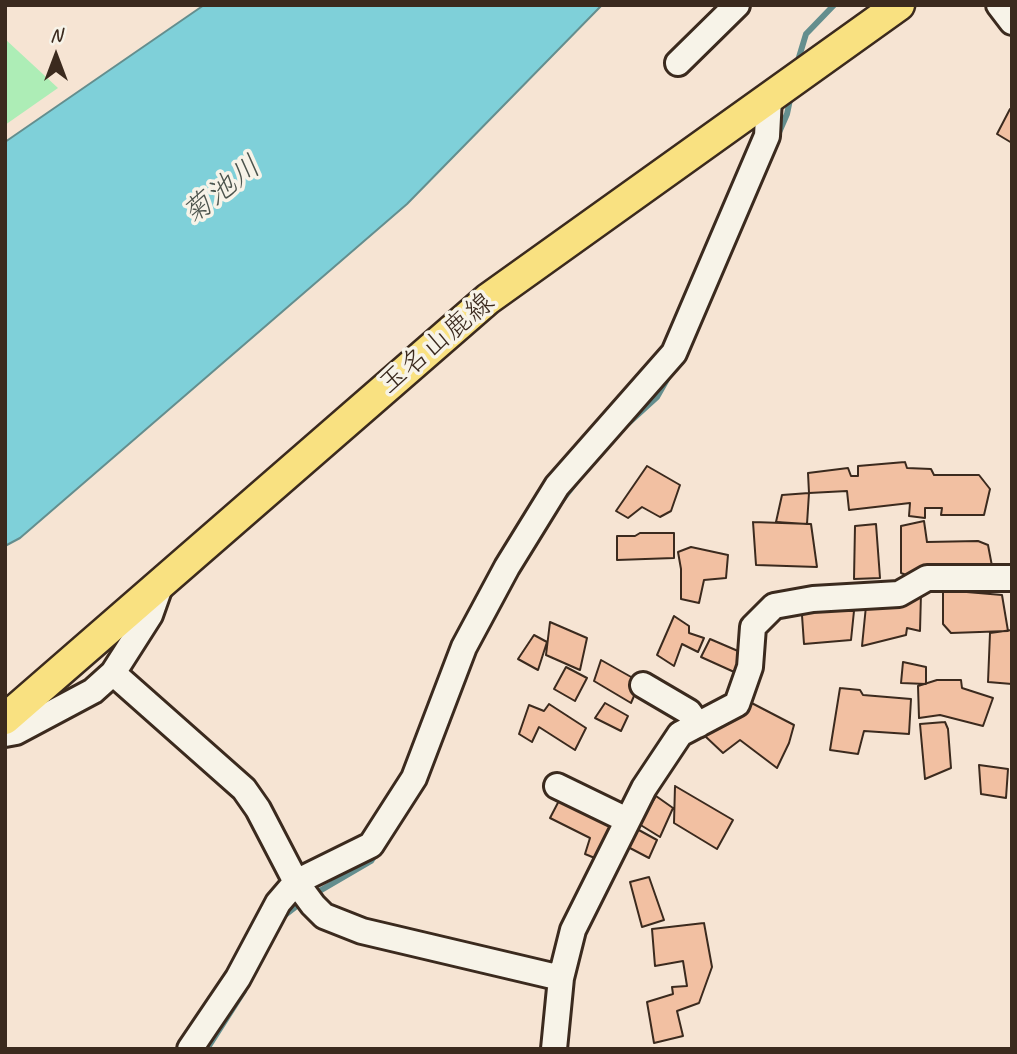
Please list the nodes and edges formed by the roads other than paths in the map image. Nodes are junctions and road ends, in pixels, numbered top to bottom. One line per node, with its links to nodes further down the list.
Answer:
1 (737, 5): 5 (street)
2 (900, 5): 6 (main road, 玉名山鹿線)
3 (999, 5): 4 (street)
4 (1012, 22)
5 (678, 63)
6 (774, 95): 8 (main road, 玉名山鹿線); 16 (street)
7 (1012, 578): 12 (street)
8 (163, 581): 9 (street); 11 (main road, 玉名山鹿線)
9 (113, 673): 13 (street); 16 (street)
10 (643, 685): 12 (street)
11 (5, 719)
12 (698, 725): 15 (street)
13 (5, 734)
14 (557, 786): 15 (street)
15 (627, 820): 17 (street)
16 (296, 882): 17 (street); 18 (street)
17 (561, 978): 19 (street)
18 (190, 1049)
19 (554, 1049)

